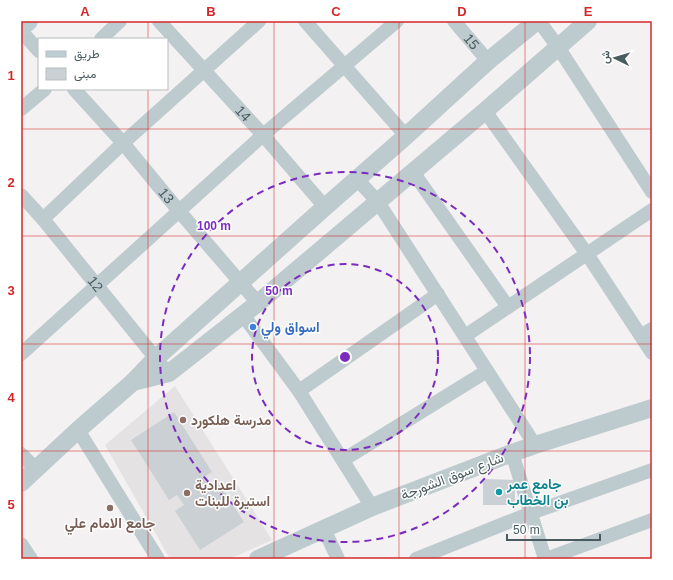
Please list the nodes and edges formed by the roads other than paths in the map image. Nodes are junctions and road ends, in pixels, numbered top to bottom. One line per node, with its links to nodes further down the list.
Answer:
1 (28, 21): 10 (main road)
2 (120, 21): 12 (street)
3 (159, 21): 17 (street, 14)
4 (259, 21): 17 (street)
5 (305, 21): 16 (street)
6 (396, 21): 16 (street)
7 (454, 21): 15 (street, 15)
8 (538, 21): 13 (street); 15 (street)
9 (588, 21): 13 (street)
10 (21, 26)
11 (21, 31): 14 (street)
12 (101, 38)
13 (558, 47): 21 (street); 27 (street)
14 (38, 49)
15 (488, 62): 23 (street)
16 (344, 66): 22 (street); 23 (street)
17 (204, 70): 22 (street, 14); 24 (street)
18 (44, 90): 20 (street)
19 (75, 90): 24 (street, 13)
20 (21, 109)
21 (485, 111): 25 (street); 34 (street)
22 (263, 135): 30 (street, 14); 32 (street)
23 (406, 136): 26 (street)
24 (123, 143): 32 (street, 13); 33 (street)
25 (413, 172): 29 (street); 39 (street)
26 (357, 179): 29 (street); 30 (street)
27 (652, 192)
28 (21, 195): 33 (street, 12)
29 (378, 202): 37 (street); 38 (street)
30 (325, 207): 35 (street)
31 (652, 210): 34 (street)
32 (179, 211): 35 (street, 13); 36 (street)
33 (43, 219): 36 (street, 12)
34 (587, 254): 39 (street); 41 (street)
35 (240, 284): 38 (street, 13); 45 (street)
36 (97, 285): 44 (street); 45 (street, 12)
37 (438, 294): 42 (street); 49 (street)
38 (258, 303): 40 (street)
39 (508, 307): 42 (street)
40 (243, 315): 47 (street); 49 (street)
41 (646, 332): 43 (street)
42 (465, 336): 46 (street)
43 (652, 353)
44 (21, 354)
45 (156, 358): 47 (street, 12); 48 (street)
46 (487, 371): 52 (street); 55 (street)
47 (168, 373): 48 (street)
48 (133, 382): 51 (street)
49 (299, 391): 55 (street)
50 (652, 408): 52 (street, شارع سوق الشورجة)
51 (78, 430): 56 (street); 65 (street)
52 (535, 445): 53 (street, شارع سوق الشورجة)
53 (512, 453): 59 (street, شارع سوق الشورجة); 60 (street)
54 (21, 454): 56 (street)
55 (342, 460): 59 (street)
56 (36, 469): 58 (street)
57 (652, 470): 60 (street)
58 (21, 483)
59 (372, 507): 62 (street, شارع سوق الشورجة)
60 (531, 513): 68 (street); 69 (street)
61 (652, 520): 69 (street)
62 (324, 529): 66 (street, شارع سوق الشورجة); 67 (street)
63 (21, 544): 64 (street)
64 (31, 559)
65 (158, 559)
66 (258, 559)
67 (338, 559)
68 (416, 559)
69 (546, 559)

